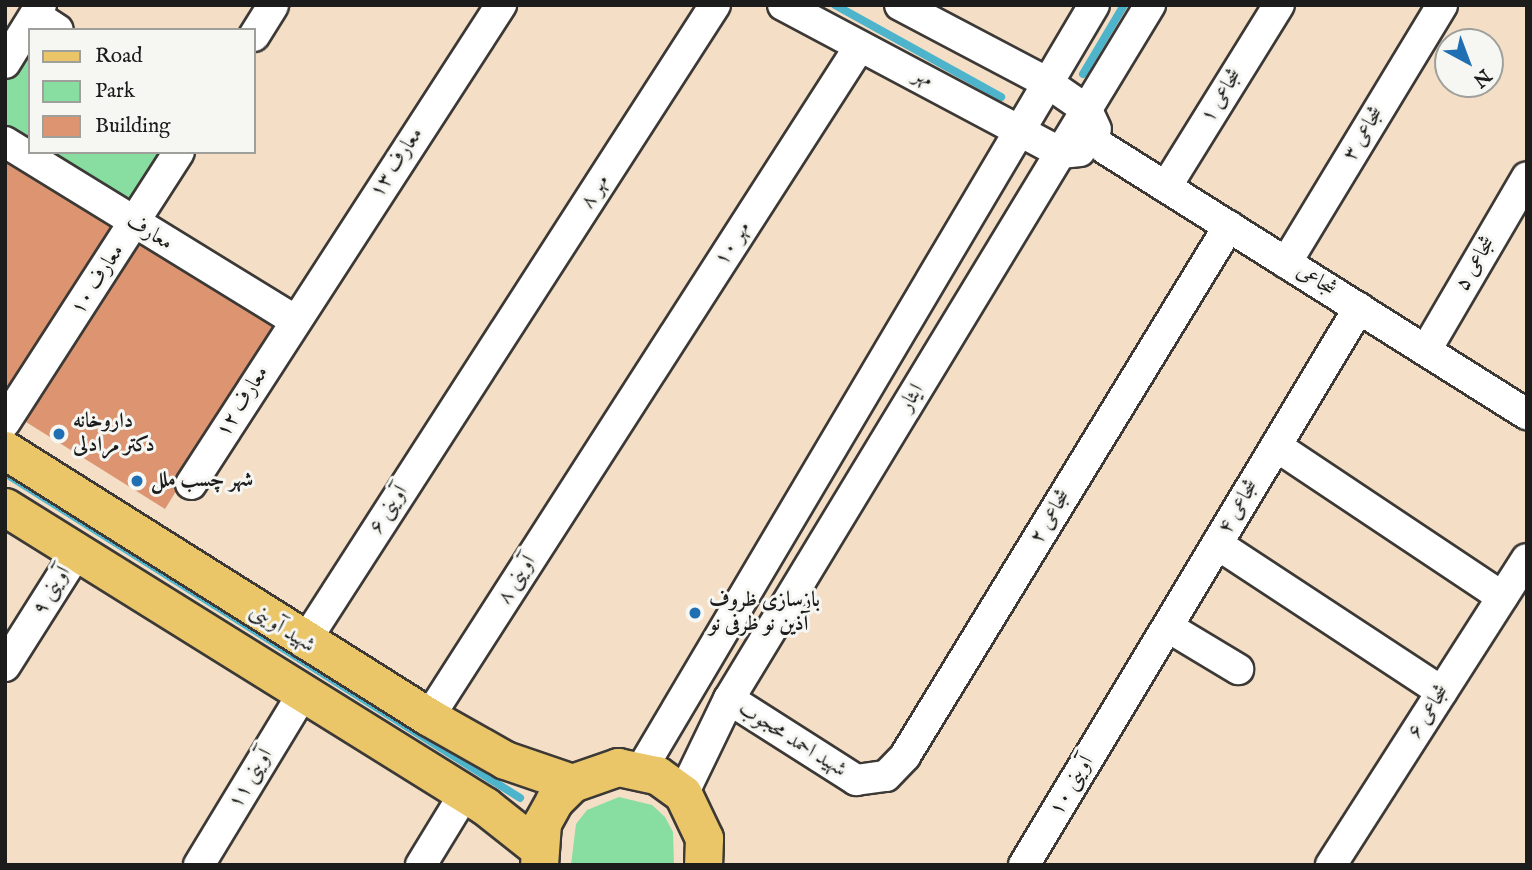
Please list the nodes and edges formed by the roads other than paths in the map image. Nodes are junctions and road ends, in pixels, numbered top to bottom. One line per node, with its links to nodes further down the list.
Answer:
1 (274, 5): 10 (street)
2 (501, 5): 27 (street, معارف ۱۳)
3 (715, 5): 29 (street, مهر ۸)
4 (783, 5): 12 (street, مهر)
5 (900, 5): 14 (street)
6 (1094, 5): 14 (street, ایثار)
7 (1150, 5): 15 (street, ایثار)
8 (1279, 5): 22 (street, شجاعی ۱)
9 (1442, 5): 25 (street, شجاعی ۳)
10 (256, 33)
11 (28, 37): 13 (street)
12 (860, 46): 16 (street, مهر); 32 (street, مهر ۱۰)
13 (5, 63)
14 (1048, 83): 15 (street); 16 (street, ایثار)
15 (1087, 110): 18 (street); 19 (street, ایثار)
16 (1021, 127): 19 (street, مهر); 50 (street, ایثار)
17 (5, 142): 23 (street, معارف)
18 (1104, 148): 19 (street); 22 (street, شجاعی)
19 (1061, 153): 47 (street, ایثار)
20 (178, 154): 23 (street, معارف ۱۰)
21 (1527, 177): 28 (street, شجاعی ۵)
22 (1166, 187): 24 (street, شجاعی)
23 (134, 224): 27 (street, معارف); 31 (street, معارف ۱۰)
24 (1229, 226): 25 (street, شجاعی); 51 (street, شجاعی ۲)
25 (1286, 263): 26 (street, شجاعی)
26 (1359, 308): 28 (street, شجاعی); 33 (street, شجاعی ۴)
27 (294, 320): 35 (street, معارف ۱۲)
28 (1426, 350): 30 (street, شجاعی)
29 (474, 378): 42 (street, ۶ آوینی)
30 (1527, 414)
31 (5, 422)
32 (605, 443): 49 (street, ۸ آوینی)
33 (1276, 446): 37 (street, شجاعی ۴); 40 (street)
34 (5, 450): 42 (main road, شهید آوینی)
35 (191, 484)
36 (5, 507): 38 (main road, شهید آوینی)
37 (1217, 544): 41 (street, شجاعی ۴); 45 (street)
38 (77, 552): 43 (street, ۹ آوینی); 46 (main road, شهید آوینی)
39 (1527, 559): 40 (street, شجاعی ۶)
40 (1502, 597): 45 (street, شجاعی ۶)
41 (1168, 627): 44 (street); 48 (street, شجاعی ۴)
42 (304, 643): 49 (main road, شهید آوینی)
43 (5, 666)
44 (1238, 669)
45 (1441, 692): 60 (street, شجاعی ۶)
46 (303, 693): 53 (main road, شهید آوینی); 57 (street, ۱۱ آوینی)
47 (729, 699): 51 (street, شهید احمد محجوب); 54 (street, ایثار)
48 (1120, 706): 59 (street, ۱۰ آوینی)
49 (429, 717): 52 (main road, شهید آوینی)
50 (641, 770): 52 (main road); 54 (main road)
51 (856, 780)
52 (572, 783): 55 (main road)
53 (465, 793): 55 (main road, شهید آوینی); 58 (street)
54 (683, 794): 56 (main road)
55 (538, 856)
56 (704, 864)
57 (199, 865)
58 (421, 865)
59 (1024, 865)
60 (1331, 865)

